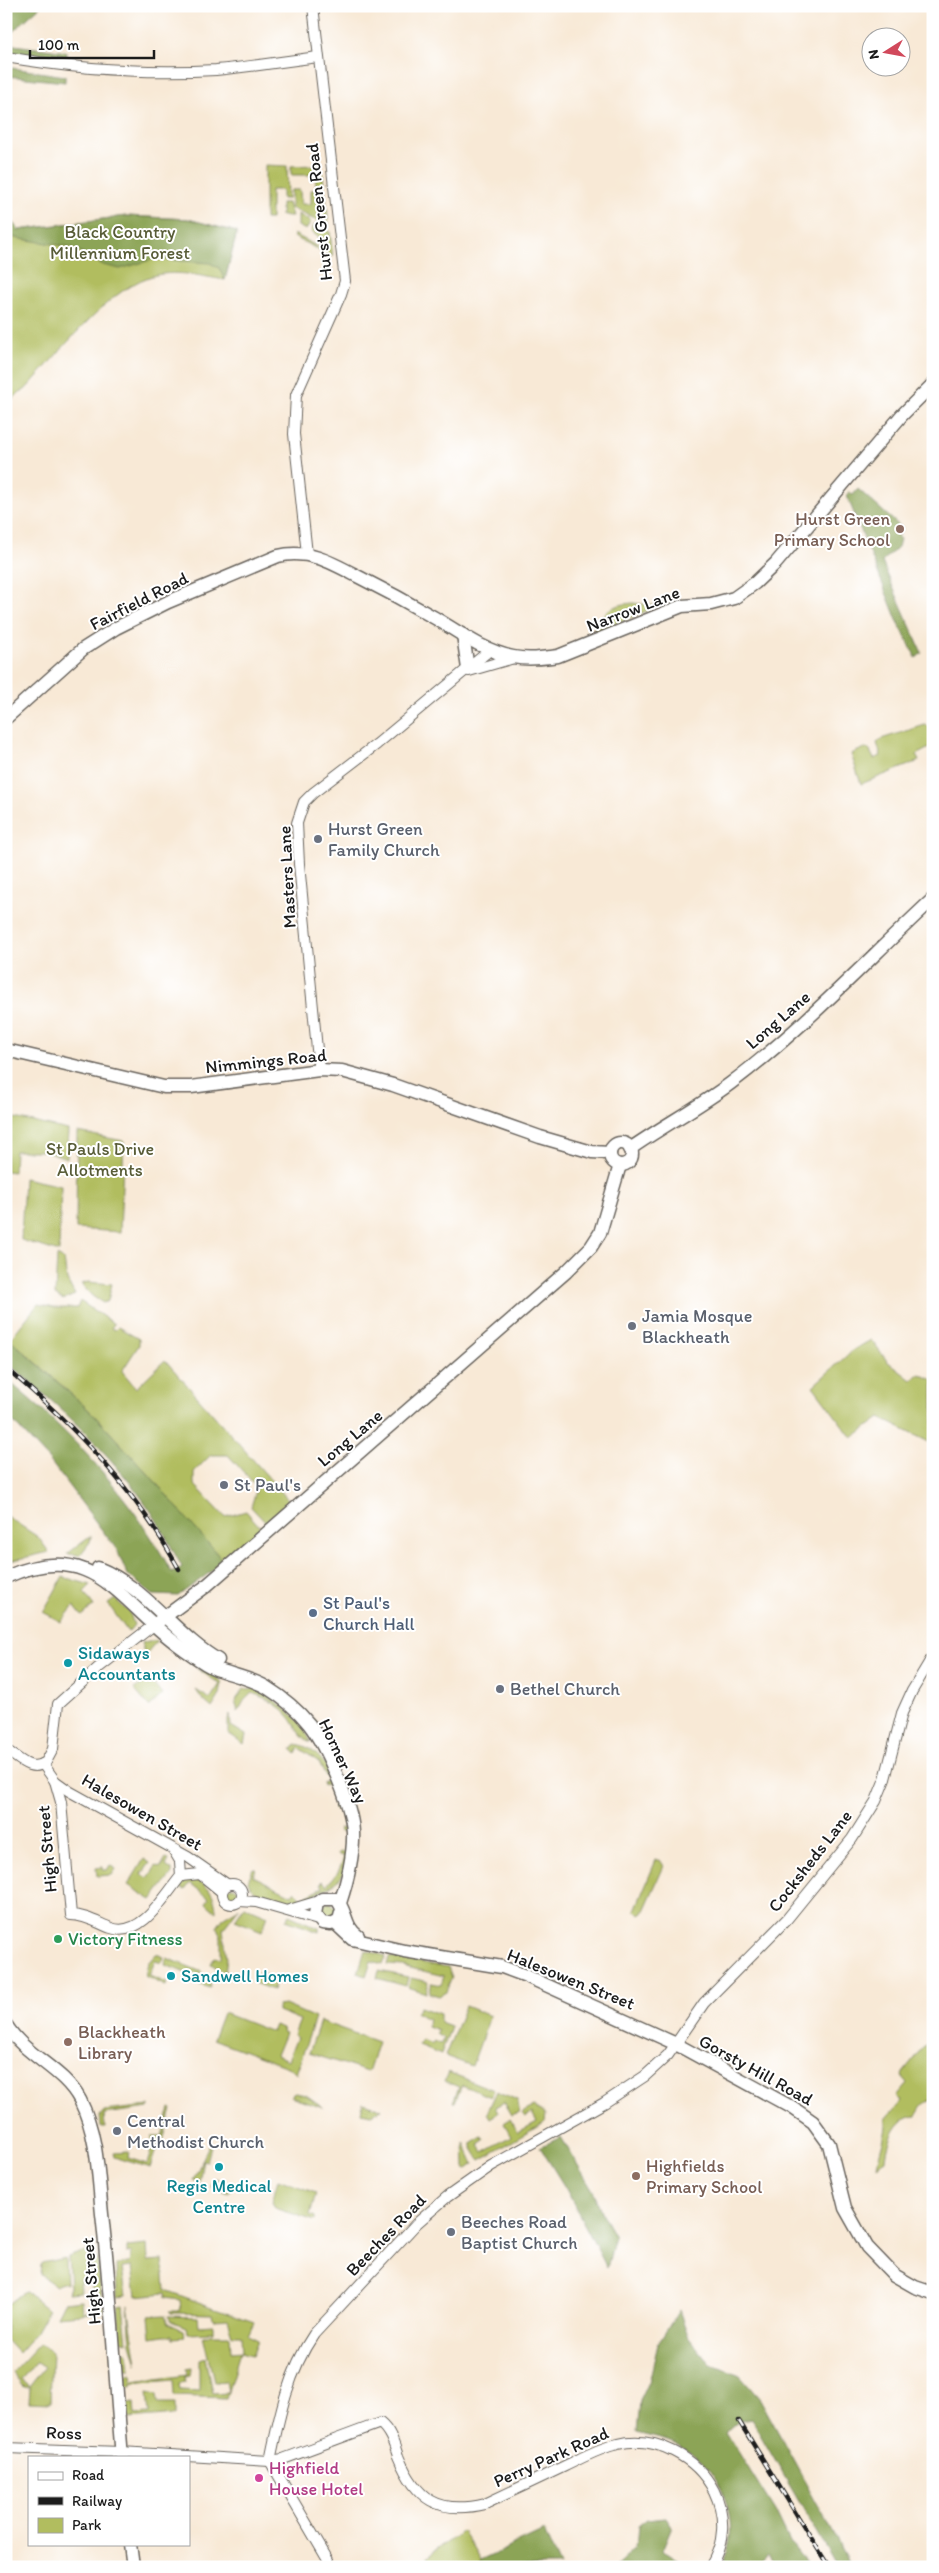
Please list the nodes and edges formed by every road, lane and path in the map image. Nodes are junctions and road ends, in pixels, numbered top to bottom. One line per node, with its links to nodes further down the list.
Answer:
1 (312, 6): 2 (street, Hurst Green Road)
2 (318, 57): 3 (street); 5 (street, Hurst Green Road)
3 (6, 58)
4 (933, 384): 8 (main road, Narrow Lane)
5 (307, 554): 6 (main road, Narrow Lane); 10 (main road, Fairfield Road)
6 (463, 635): 7 (main road, Narrow Lane); 9 (main road)
7 (490, 650): 8 (main road, Narrow Lane); 9 (street, Masters Lane)
8 (514, 658): 9 (street)
9 (465, 671): 13 (street, Masters Lane)
10 (6, 718)
11 (933, 899): 14 (main road, Long Lane)
12 (6, 1050): 13 (main road, Nimmings Road)
13 (319, 1070): 15 (main road, Nimmings Road)
14 (630, 1149): 15 (main road); 16 (main road)
15 (610, 1153): 16 (main road)
16 (620, 1165): 19 (main road, Long Lane)
17 (6, 1572): 19 (main road)
18 (6, 1577): 19 (main road)
19 (160, 1620): 22 (street, Long Lane); 30 (main road, Horner Way)
20 (933, 1656): 37 (street, Cocksheds Lane)
21 (6, 1750): 22 (street)
22 (44, 1764): 23 (street, Halesowen Street)
23 (55, 1781): 24 (street, Halesowen Street); 25 (street, High Street)
24 (174, 1851): 25 (street); 26 (street, Halesowen Street)
25 (181, 1876): 26 (street)
26 (225, 1888): 27 (street); 28 (street)
27 (242, 1890): 28 (street); 29 (street)
28 (240, 1901): 29 (street)
29 (262, 1903): 31 (street)
30 (333, 1903): 31 (street); 32 (main road); 33 (main road); 34 (main road)
31 (285, 1910): 32 (street)
32 (318, 1920): 33 (main road)
33 (335, 1923): 34 (main road, Halesowen Street)
34 (364, 1940): 37 (main road, Halesowen Street)
35 (6, 2025): 38 (main road)
36 (6, 2040): 38 (main road)
37 (674, 2043): 39 (main road, Gorsty Hill Road); 45 (street, Beeches Road)
38 (84, 2111): 42 (main road, High Street)
39 (933, 2293)
40 (380, 2423): 45 (street, Ross); 49 (street, Perry Park Road)
41 (6, 2448): 42 (street, Ross)
42 (122, 2454): 43 (street, Ross)
43 (164, 2456)
44 (190, 2457): 45 (street, Ross)
45 (270, 2461): 48 (street)
46 (130, 2546): 47 (main road)
47 (133, 2567)
48 (332, 2567)
49 (710, 2567)

